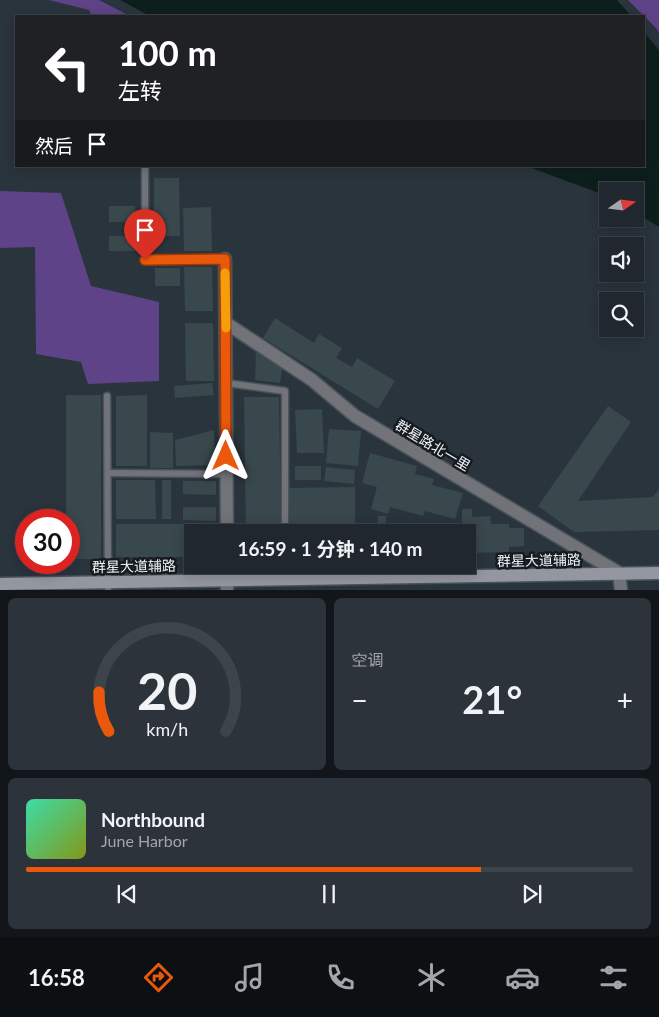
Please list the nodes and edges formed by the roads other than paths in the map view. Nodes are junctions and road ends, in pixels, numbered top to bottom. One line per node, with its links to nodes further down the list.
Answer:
1 (145, 167): 2 (lane)
2 (225, 259): 3 (street)
3 (226, 323): 4 (street); 12 (street, 群星路北一里)
4 (226, 383): 7 (street); 9 (lane)
5 (108, 396): 6 (lane)
6 (108, 473): 7 (lane); 16 (lane)
7 (226, 474): 8 (street)
8 (227, 524)
9 (285, 524)
10 (659, 573): 12 (street, 群星大道辅路)
11 (286, 574): 13 (lane)
12 (618, 574): 13 (street, 群星大道辅路); 17 (street)
13 (286, 579): 15 (street, 群星大道辅路)
14 (0, 584): 16 (street, 群星大道辅路)
15 (227, 585): 16 (street, 群星大道辅路)
16 (108, 586)
17 (622, 590)

